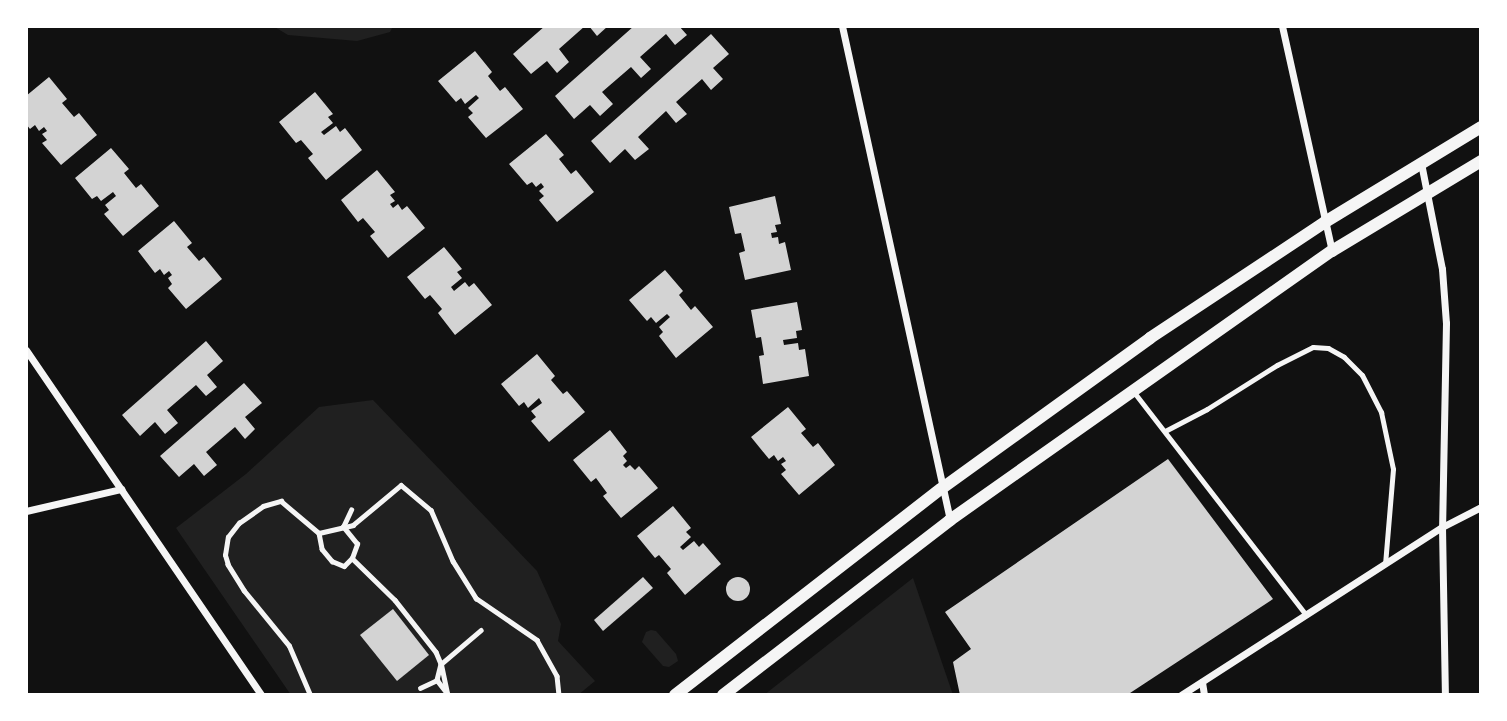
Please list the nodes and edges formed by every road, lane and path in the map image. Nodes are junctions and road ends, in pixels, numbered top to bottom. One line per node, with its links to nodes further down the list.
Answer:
1 (842, 26): 13 (street)
2 (1282, 26): 7 (street)
3 (1481, 127): 5 (street)
4 (1481, 161): 6 (street)
5 (1421, 162): 6 (street); 7 (street)
6 (1427, 193): 8 (street); 19 (street)
7 (1325, 222): 8 (street); 13 (street)
8 (1332, 251): 10 (street)
9 (26, 350): 12 (street)
10 (1133, 391): 11 (lane); 17 (street)
11 (1165, 431): 22 (lane); 23 (lane)
12 (121, 489): 16 (street); 29 (street)
13 (941, 489): 17 (street); 32 (street)
14 (1481, 507): 19 (street)
15 (351, 510): 18 (path)
16 (26, 511)
17 (950, 520): 33 (street)
18 (343, 527): 20 (path); 21 (path); 31 (path)
19 (1442, 527): 22 (street); 36 (street)
20 (319, 533): 21 (path); 30 (path)
21 (352, 558): 25 (path)
22 (1385, 564): 23 (street)
23 (1306, 615): 27 (street)
24 (481, 630): 25 (path)
25 (441, 664): 26 (path); 26 (path)
26 (437, 680): 28 (path)
27 (1202, 682): 34 (street); 35 (street)
28 (420, 688)
29 (261, 695)
30 (310, 695)
31 (559, 695)
32 (675, 695)
33 (723, 695)
34 (1181, 695)
35 (1204, 695)
36 (1445, 695)

